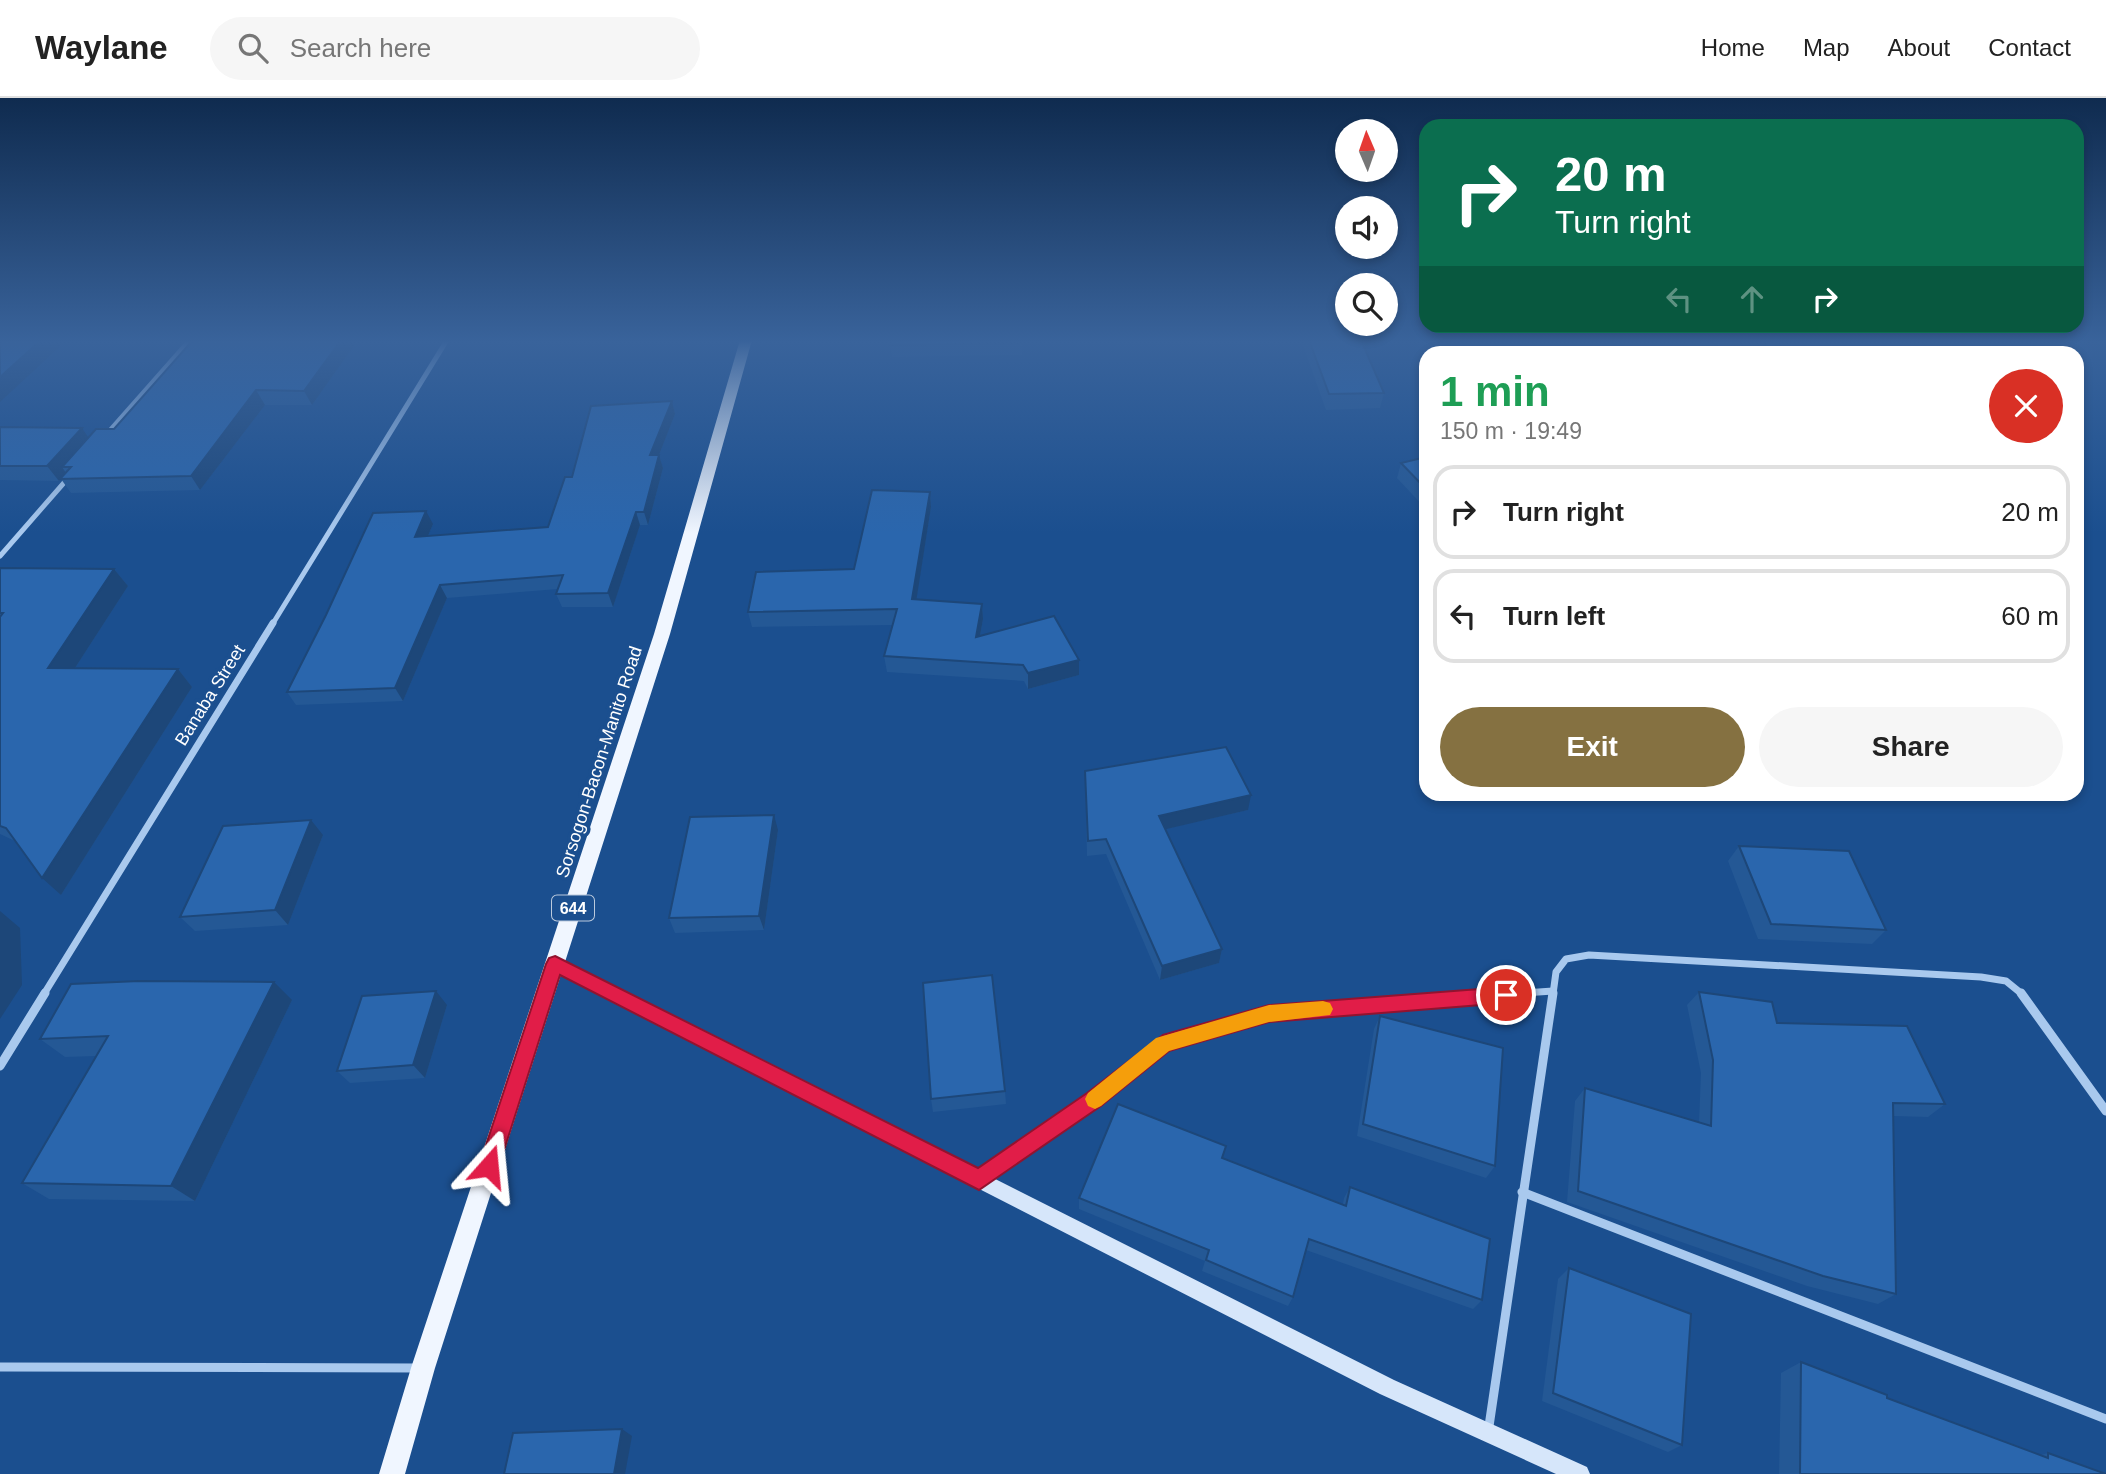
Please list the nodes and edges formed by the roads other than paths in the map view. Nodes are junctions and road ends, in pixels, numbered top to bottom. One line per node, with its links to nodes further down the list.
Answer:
1 (134, 404): 4 (street)
2 (407, 404): 9 (street, Banaba Street)
3 (728, 404): 7 (main road, Sorsogon-Bacon-Manito Road / 644)
4 (100, 443)
5 (72, 474): 6 (street)
6 (0, 556)
7 (555, 964): 11 (street); 14 (main road, Sorsogon-Bacon-Manito Road / 644)
8 (1553, 991): 10 (street); 11 (street); 12 (street)
9 (0, 1066)
10 (2106, 1111)
11 (979, 1180): 16 (street)
12 (1522, 1192): 15 (street); 16 (street)
13 (0, 1367): 14 (street)
14 (423, 1368): 17 (main road, Sorsogon-Bacon-Manito Road / 644)
15 (2106, 1419)
16 (1488, 1433): 18 (street)
17 (393, 1474)
18 (1580, 1474)

